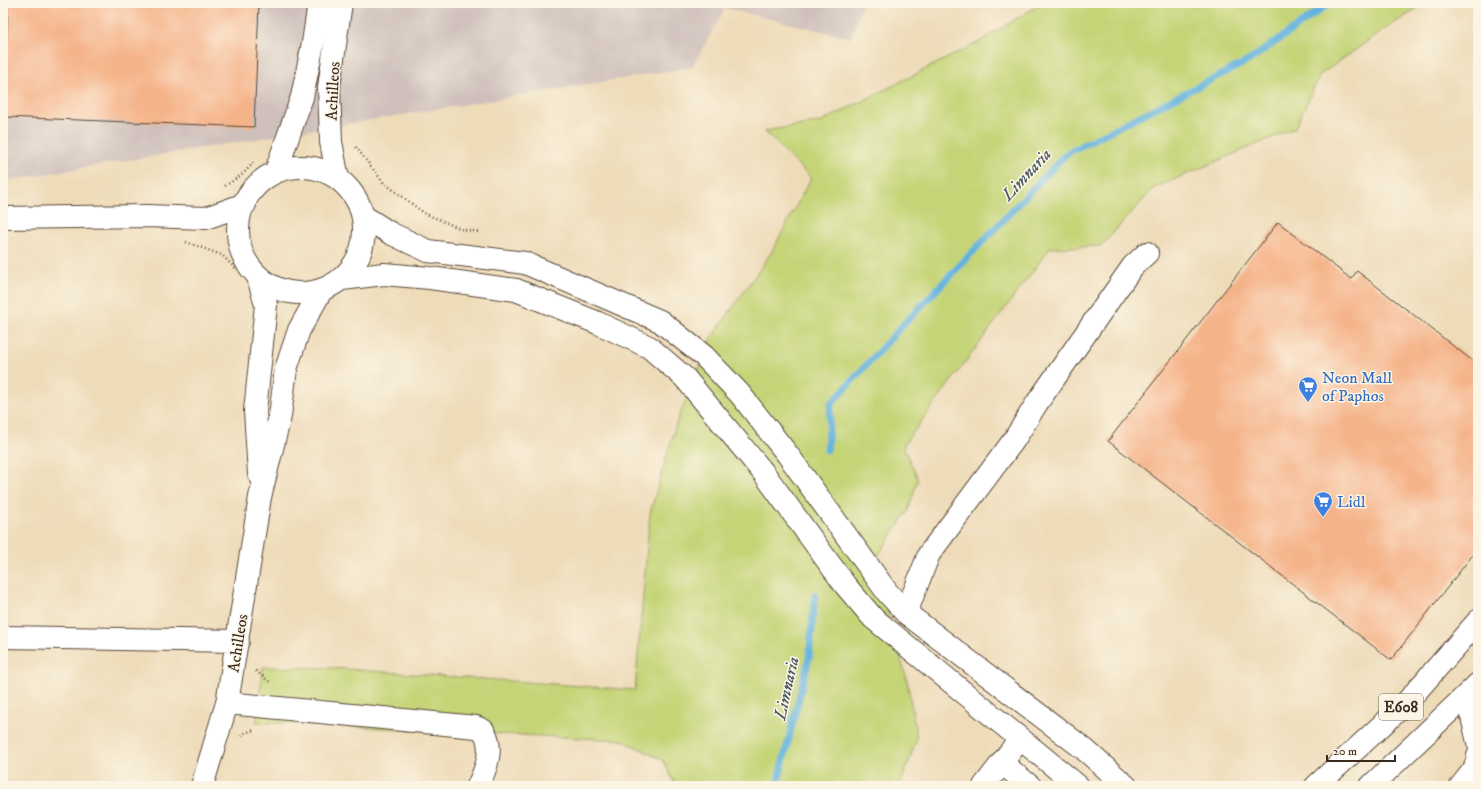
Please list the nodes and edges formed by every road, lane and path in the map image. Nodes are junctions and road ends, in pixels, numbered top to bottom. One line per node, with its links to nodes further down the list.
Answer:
1 (319, 3): 5 (main road, Achilleos)
2 (341, 3): 6 (main road, Achilleos)
3 (356, 146): 12 (path)
4 (259, 157): 7 (path)
5 (276, 171): 6 (main road); 8 (main road)
6 (338, 179): 9 (main road)
7 (220, 189)
8 (245, 204): 11 (main road); 14 (main road)
9 (363, 216): 17 (main road); 20 (main road)
10 (3, 218): 11 (main road)
11 (206, 218): 14 (main road)
12 (483, 233)
13 (181, 241): 16 (path)
14 (240, 241): 16 (main road)
15 (1147, 253): 20 (main road)
16 (248, 274): 18 (main road); 19 (main road, Achilleos)
17 (342, 279): 18 (main road); 30 (main road)
18 (321, 291): 19 (main road, Achilleos)
19 (260, 497): 23 (main road, Achilleos)
20 (906, 613): 39 (main road)
21 (1478, 622): 40 (main road, E608)
22 (3, 637): 23 (main road)
23 (238, 641): 27 (main road, Achilleos)
24 (255, 666): 25 (path)
25 (273, 686)
26 (1473, 690): 31 (main road); 41 (main road, E608)
27 (227, 703): 34 (main road, Achilleos); 35 (main road)
28 (257, 729): 29 (path)
29 (240, 739)
30 (1020, 739): 33 (main road); 38 (main road)
31 (1478, 742)
32 (1478, 756): 42 (main road)
33 (1002, 763): 36 (main road); 37 (main road)
34 (202, 786)
35 (478, 786)
36 (984, 786)
37 (1030, 786)
38 (1078, 786)
39 (1126, 786)
40 (1316, 786)
41 (1371, 786)
42 (1461, 786)

